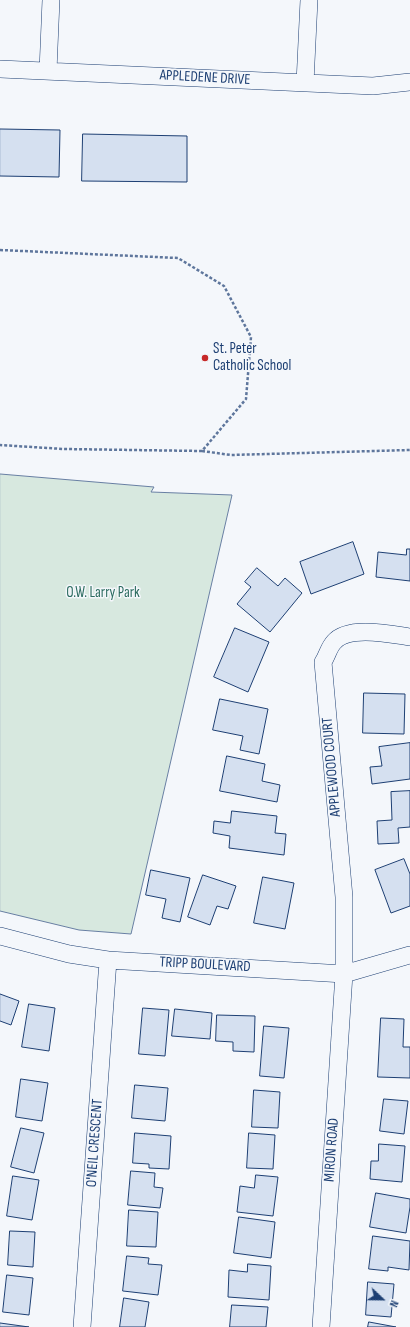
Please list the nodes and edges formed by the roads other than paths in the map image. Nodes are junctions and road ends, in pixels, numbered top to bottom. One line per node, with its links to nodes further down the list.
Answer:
1 (51, 0): 4 (street)
2 (309, 0): 6 (street)
3 (0, 69): 4 (street, APPLEDENE DRIVE)
4 (48, 71): 6 (street, APPLEDENE DRIVE)
5 (410, 82): 6 (street, APPLEDENE DRIVE)
6 (305, 83)
7 (410, 637): 11 (street, APPLEWOOD COURT)
8 (0, 936): 10 (street, TRIPP BOULEVARD)
9 (410, 956): 11 (street, TRIPP BOULEVARD)
10 (108, 960): 11 (street, TRIPP BOULEVARD); 12 (street, O'NEIL CRESCENT)
11 (344, 974): 13 (street, MIRON ROAD)
12 (82, 1327)
13 (321, 1327)

